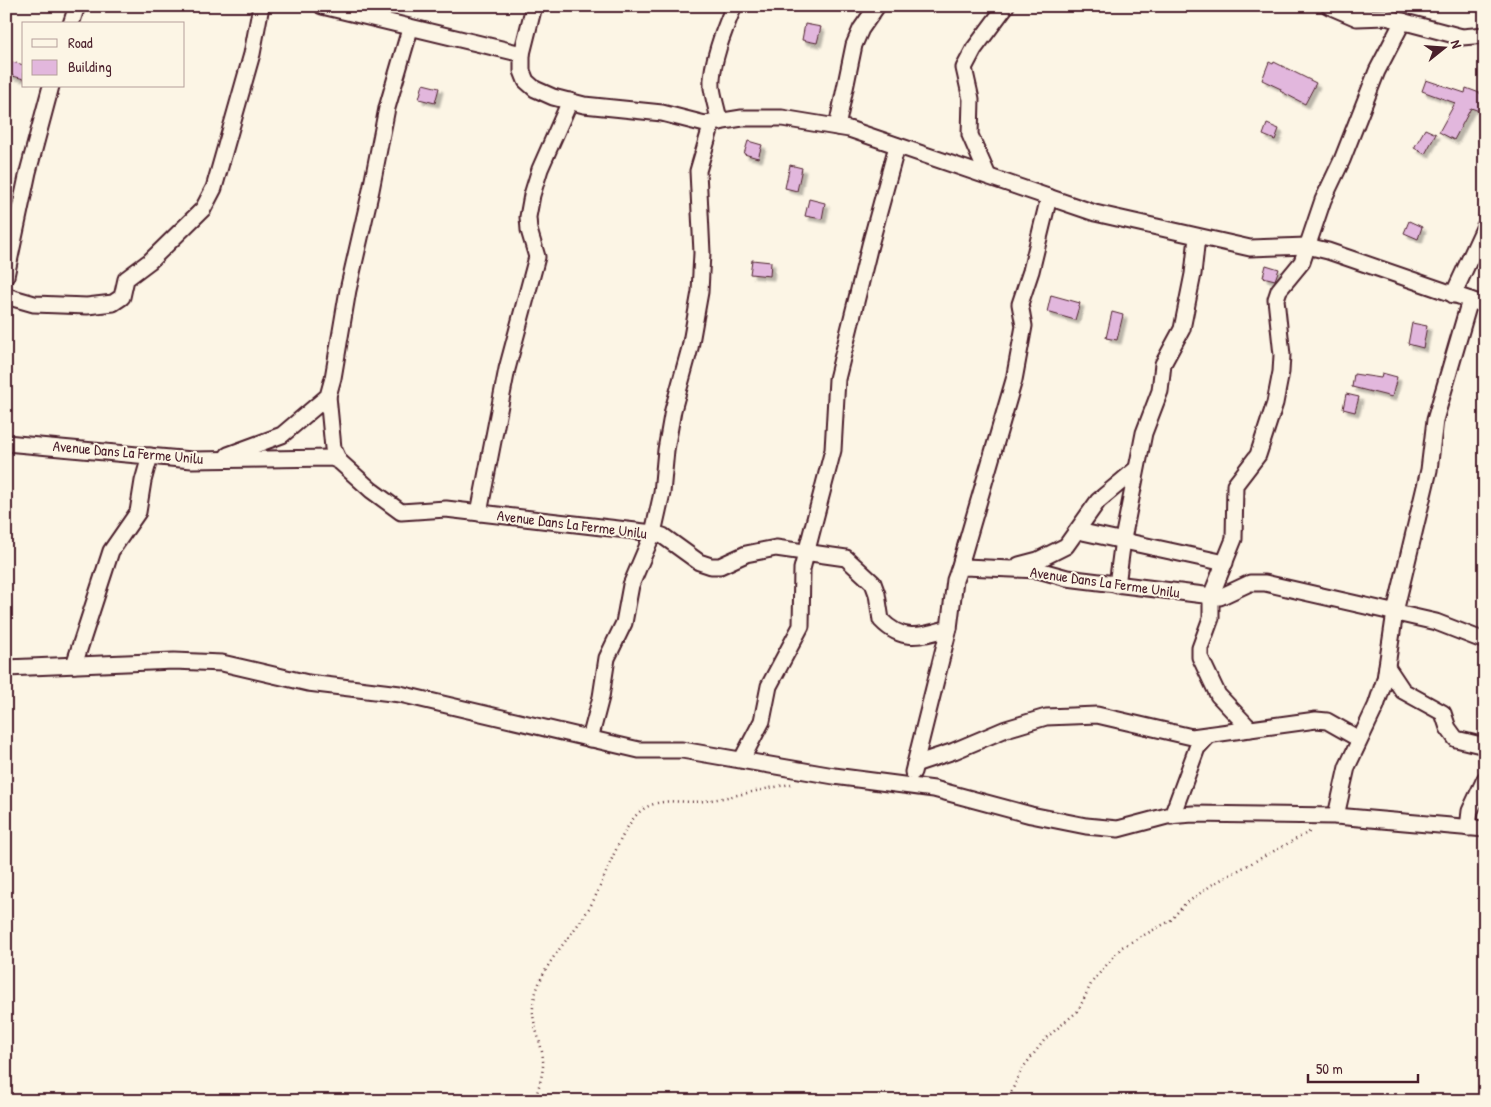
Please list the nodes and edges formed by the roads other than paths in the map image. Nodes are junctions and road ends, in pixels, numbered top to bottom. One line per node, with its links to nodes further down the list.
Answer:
1 (77, 6): 11 (street)
2 (261, 6): 27 (street)
3 (322, 6): 9 (street)
4 (534, 6): 14 (street)
5 (734, 6): 17 (street)
6 (877, 6): 18 (street)
7 (1006, 6): 20 (street)
8 (1329, 6): 10 (street)
9 (360, 10): 12 (street)
10 (1403, 21): 13 (street); 24 (street)
11 (72, 22)
12 (410, 28): 14 (street); 30 (street)
13 (1485, 35)
14 (522, 54): 16 (street)
15 (50, 88): 25 (street)
16 (570, 101): 17 (street); 36 (street)
17 (716, 123): 18 (street); 38 (street)
18 (837, 127): 19 (street)
19 (898, 146): 20 (street); 40 (street)
20 (988, 176): 21 (street)
21 (1049, 197): 23 (street); 42 (street)
22 (1485, 226): 26 (street)
23 (1197, 237): 24 (street); 35 (street)
24 (1306, 246): 26 (street); 41 (street)
25 (6, 276)
26 (1453, 295): 28 (street)
27 (6, 296)
28 (1470, 300): 29 (street); 46 (street)
29 (1485, 305)
30 (328, 396): 33 (street); 34 (street)
31 (6, 443): 32 (street, Avenue Dans La Ferme Unilu)
32 (150, 456): 33 (street, Avenue Dans La Ferme Unilu); 49 (street)
33 (217, 459): 34 (street, Avenue Dans La Ferme Unilu)
34 (338, 461): 36 (street, Avenue Dans La Ferme Unilu)
35 (1135, 470): 37 (street); 39 (street)
36 (480, 513): 38 (street, Avenue Dans La Ferme Unilu)
37 (1078, 531): 39 (street); 43 (street)
38 (653, 533): 40 (street, Avenue Dans La Ferme Unilu); 54 (street)
39 (1123, 539): 41 (street); 44 (street)
40 (808, 553): 47 (street, Avenue Dans La Ferme Unilu); 57 (street)
41 (1225, 563): 45 (street)
42 (959, 569): 43 (street, Avenue Dans La Ferme Unilu); 47 (street)
43 (1003, 570): 44 (street, Avenue Dans La Ferme Unilu)
44 (1118, 585): 45 (street, Avenue Dans La Ferme Unilu)
45 (1211, 596): 46 (street, Avenue Dans La Ferme Unilu); 52 (street)
46 (1395, 612): 48 (street, Avenue Dans La Ferme Unilu); 51 (street)
47 (949, 628): 58 (street)
48 (1485, 641)
49 (74, 665): 50 (street); 54 (street)
50 (6, 668)
51 (1387, 668): 55 (street); 56 (street)
52 (1250, 729): 53 (street); 55 (street)
53 (1209, 735): 58 (street); 61 (street)
54 (590, 739): 57 (street)
55 (1360, 739): 62 (street)
56 (1485, 746)
57 (742, 759): 60 (street)
58 (915, 764): 60 (street)
59 (1485, 779): 63 (street)
60 (911, 786): 61 (street)
61 (1172, 816): 62 (street)
62 (1336, 816): 63 (street)
63 (1468, 828): 64 (street)
64 (1485, 829)

